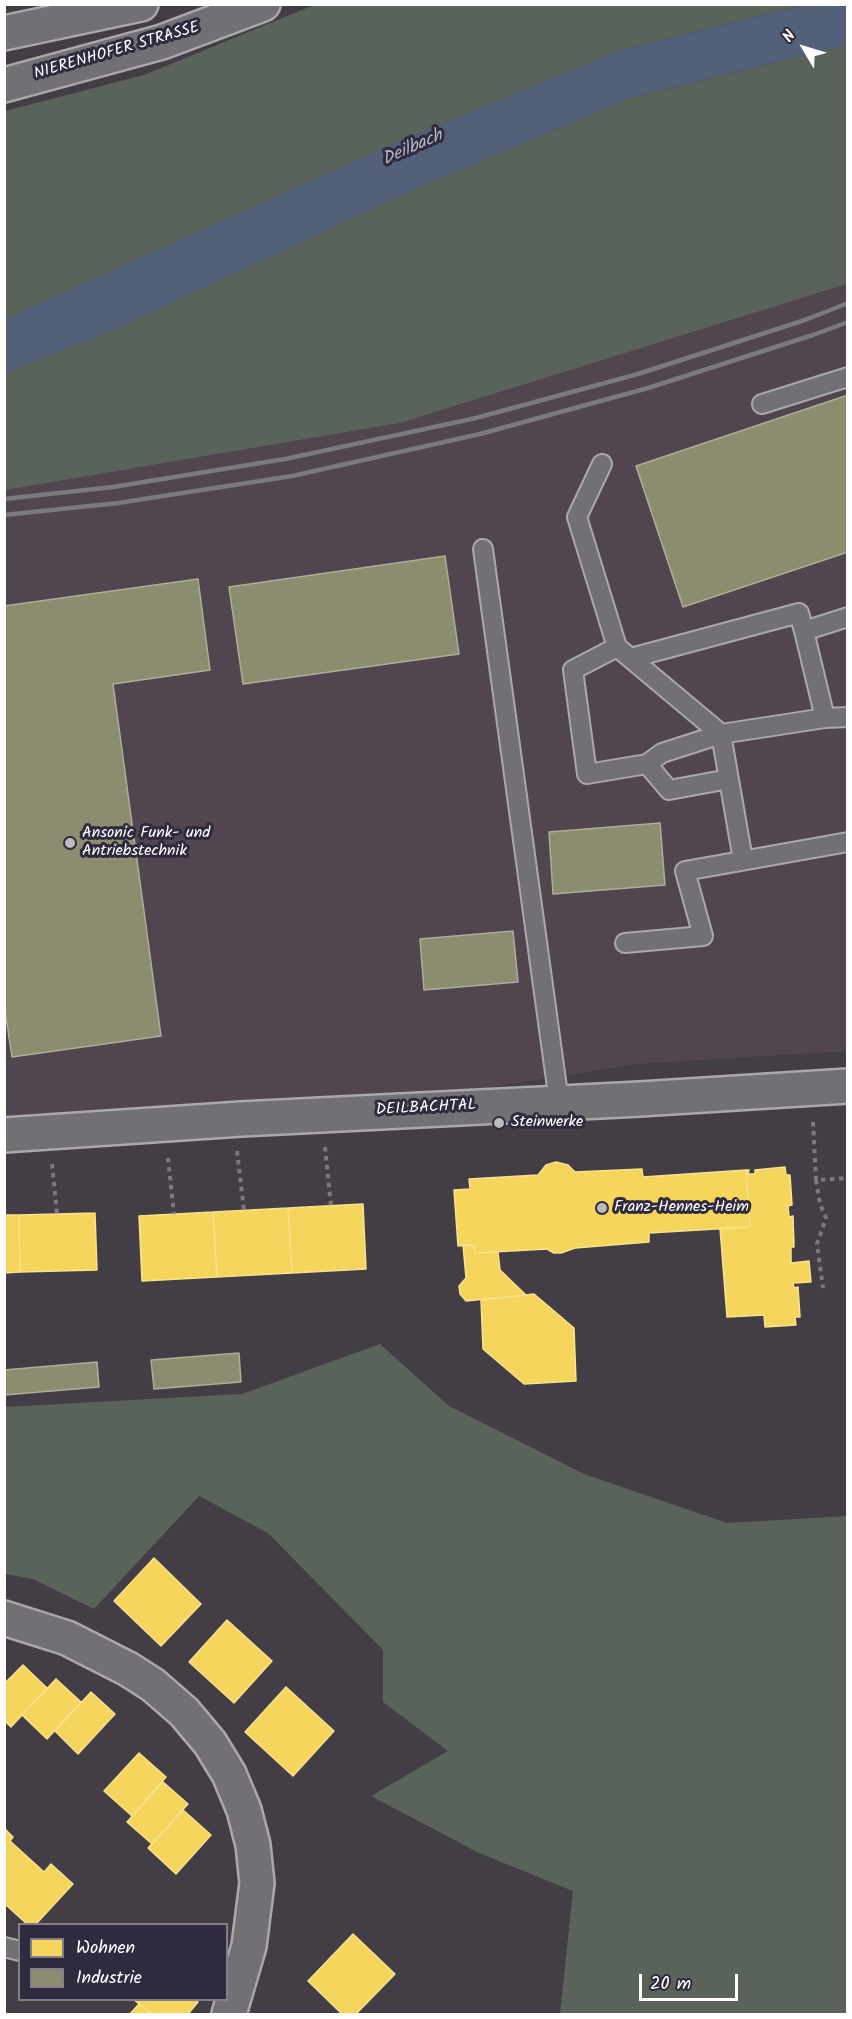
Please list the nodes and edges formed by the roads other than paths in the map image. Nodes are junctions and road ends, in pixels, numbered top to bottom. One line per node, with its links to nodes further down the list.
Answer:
1 (90, 4): 4 (street)
2 (141, 4): 4 (street)
3 (263, 4): 6 (street, NIERENHOFER STRASSE)
4 (61, 20): 5 (street)
5 (4, 33)
6 (4, 85)
7 (848, 377): 8 (lane)
8 (762, 404)
9 (602, 464): 13 (lane)
10 (483, 549): 23 (lane)
11 (848, 617): 12 (lane)
12 (804, 631): 13 (lane); 15 (lane)
13 (624, 652): 16 (lane); 17 (lane)
14 (848, 717): 15 (lane)
15 (825, 718): 16 (lane)
16 (721, 734): 17 (lane); 18 (lane)
17 (647, 764): 18 (lane)
18 (729, 779): 20 (lane)
19 (848, 842): 20 (lane)
20 (743, 860): 21 (lane)
21 (625, 943)
22 (848, 1086): 23 (street, DEILBACHTAL)
23 (559, 1102): 24 (street, DEILBACHTAL)
24 (4, 1135)
25 (4, 1618): 26 (street)
26 (229, 2014)

